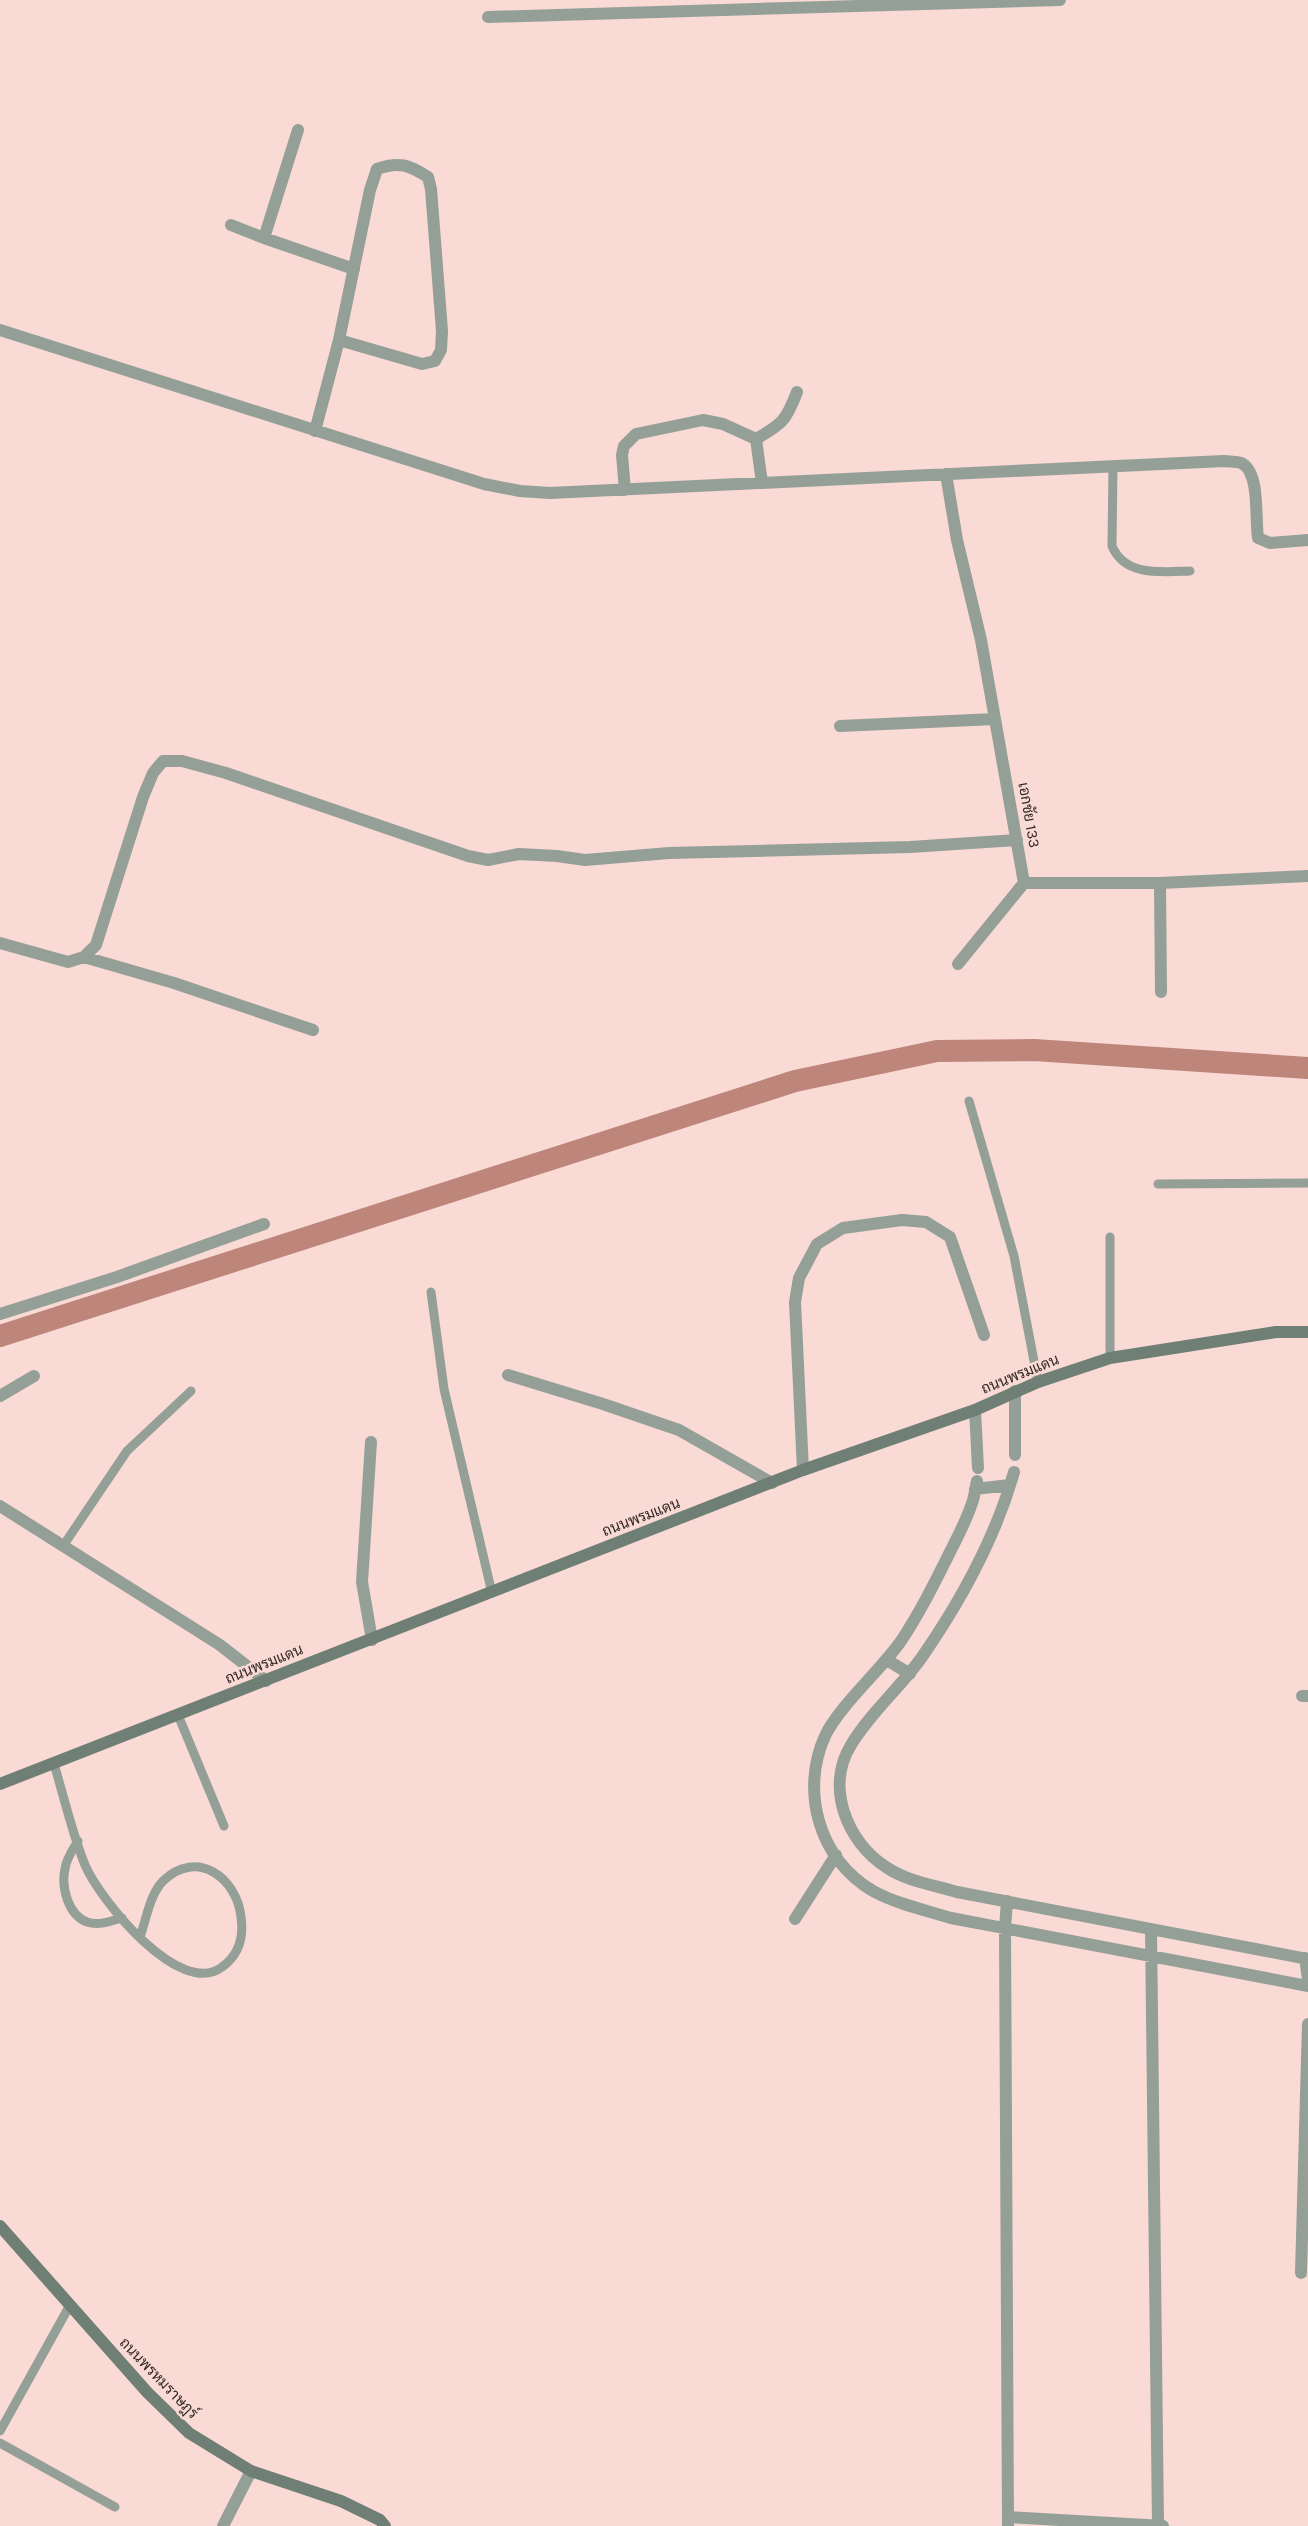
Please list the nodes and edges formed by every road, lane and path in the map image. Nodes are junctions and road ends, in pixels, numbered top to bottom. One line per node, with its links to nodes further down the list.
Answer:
1 (1060, 0): 2 (street)
2 (488, 17)
3 (298, 130): 5 (street)
4 (230, 225): 5 (street)
5 (264, 238): 6 (street)
6 (354, 269): 8 (street); 8 (street)
7 (0, 330): 10 (street)
8 (339, 340): 10 (street)
9 (797, 392): 11 (street)
10 (315, 431): 15 (street)
11 (756, 439): 14 (street); 15 (street)
12 (1113, 466): 13 (street); 16 (street); 17 (lane)
13 (946, 474): 14 (street); 18 (street, เอกชัย 133)
14 (762, 483): 15 (street)
15 (625, 490)
16 (1308, 540)
17 (1190, 571)
18 (995, 719): 19 (street); 20 (street, เอกชัย 133)
19 (840, 726)
20 (1017, 840): 22 (street, เอกชัย 133); 25 (street)
21 (1308, 876): 23 (street)
22 (1024, 883): 23 (street); 26 (street)
23 (1160, 883): 27 (street)
24 (0, 943): 25 (street)
25 (84, 957): 28 (street)
26 (958, 964)
27 (1162, 992)
28 (314, 1030)
29 (969, 1100): 41 (lane)
30 (1158, 1184): 31 (lane)
31 (1308, 1184)
32 (264, 1224): 35 (street)
33 (1110, 1237): 38 (lane)
34 (431, 1292): 55 (lane)
35 (0, 1314)
36 (1308, 1332): 38 (main road, ถนนพรมแดน)
37 (984, 1335): 48 (street)
38 (1110, 1358): 41 (main road, ถนนพรมแดน)
39 (508, 1375): 51 (street)
40 (34, 1376): 44 (street)
41 (1038, 1382): 43 (main road, ถนนพรมแดน)
42 (191, 1391): 54 (lane)
43 (1015, 1391): 45 (main road, ถนนพรมแดน); 47 (street)
44 (0, 1396)
45 (975, 1410): 48 (main road, ถนนพรมแดน); 50 (street)
46 (371, 1442): 56 (street)
47 (1015, 1454)
48 (803, 1470): 51 (main road, ถนนพรมแดน)
49 (1014, 1472): 52 (street)
50 (976, 1479): 52 (street); 57 (street)
51 (772, 1483): 55 (main road, ถนนพรมแดน)
52 (1010, 1485): 58 (street)
53 (0, 1506): 54 (street)
54 (63, 1546): 59 (street)
55 (492, 1593): 56 (main road, ถนนพรมแดน)
56 (372, 1640): 59 (main road, ถนนพรมแดน)
57 (887, 1660): 58 (street); 65 (street)
58 (910, 1674): 66 (street)
59 (266, 1681): 60 (main road, ถนนพรมแดน)
60 (178, 1715): 61 (main road, ถนนพรมแดน); 63 (lane)
61 (54, 1764): 62 (main road, ถนนพรมแดน); 64 (lane)
62 (0, 1784)
63 (224, 1826)
64 (78, 1841): 67 (lane); 67 (lane)
65 (836, 1855): 68 (street); 69 (street)
66 (1006, 1901): 69 (street); 70 (street)
67 (122, 1918): 71 (lane)
68 (795, 1919)
69 (1005, 1928): 72 (street); 84 (street)
70 (1151, 1929): 72 (street); 73 (street)
71 (140, 1937): 71 (lane)
72 (1152, 1956): 75 (street); 87 (street)
73 (1306, 1958): 74 (street)
74 (1308, 1979)
75 (1308, 1986)
76 (1308, 2024): 78 (street)
77 (0, 2226): 79 (main road, ถนนพรหมราษฎร์)
78 (1301, 2273)
79 (70, 2305): 80 (lane); 82 (main road, ถนนพรหมราษฎร์)
80 (0, 2431)
81 (0, 2442): 83 (lane)
82 (251, 2471): 85 (street); 86 (main road, ถนนพรหมราษฎร์)
83 (115, 2507)
84 (1008, 2522): 87 (street)
85 (223, 2526)
86 (385, 2526)
87 (1158, 2526): 88 (street)
88 (1162, 2526)

